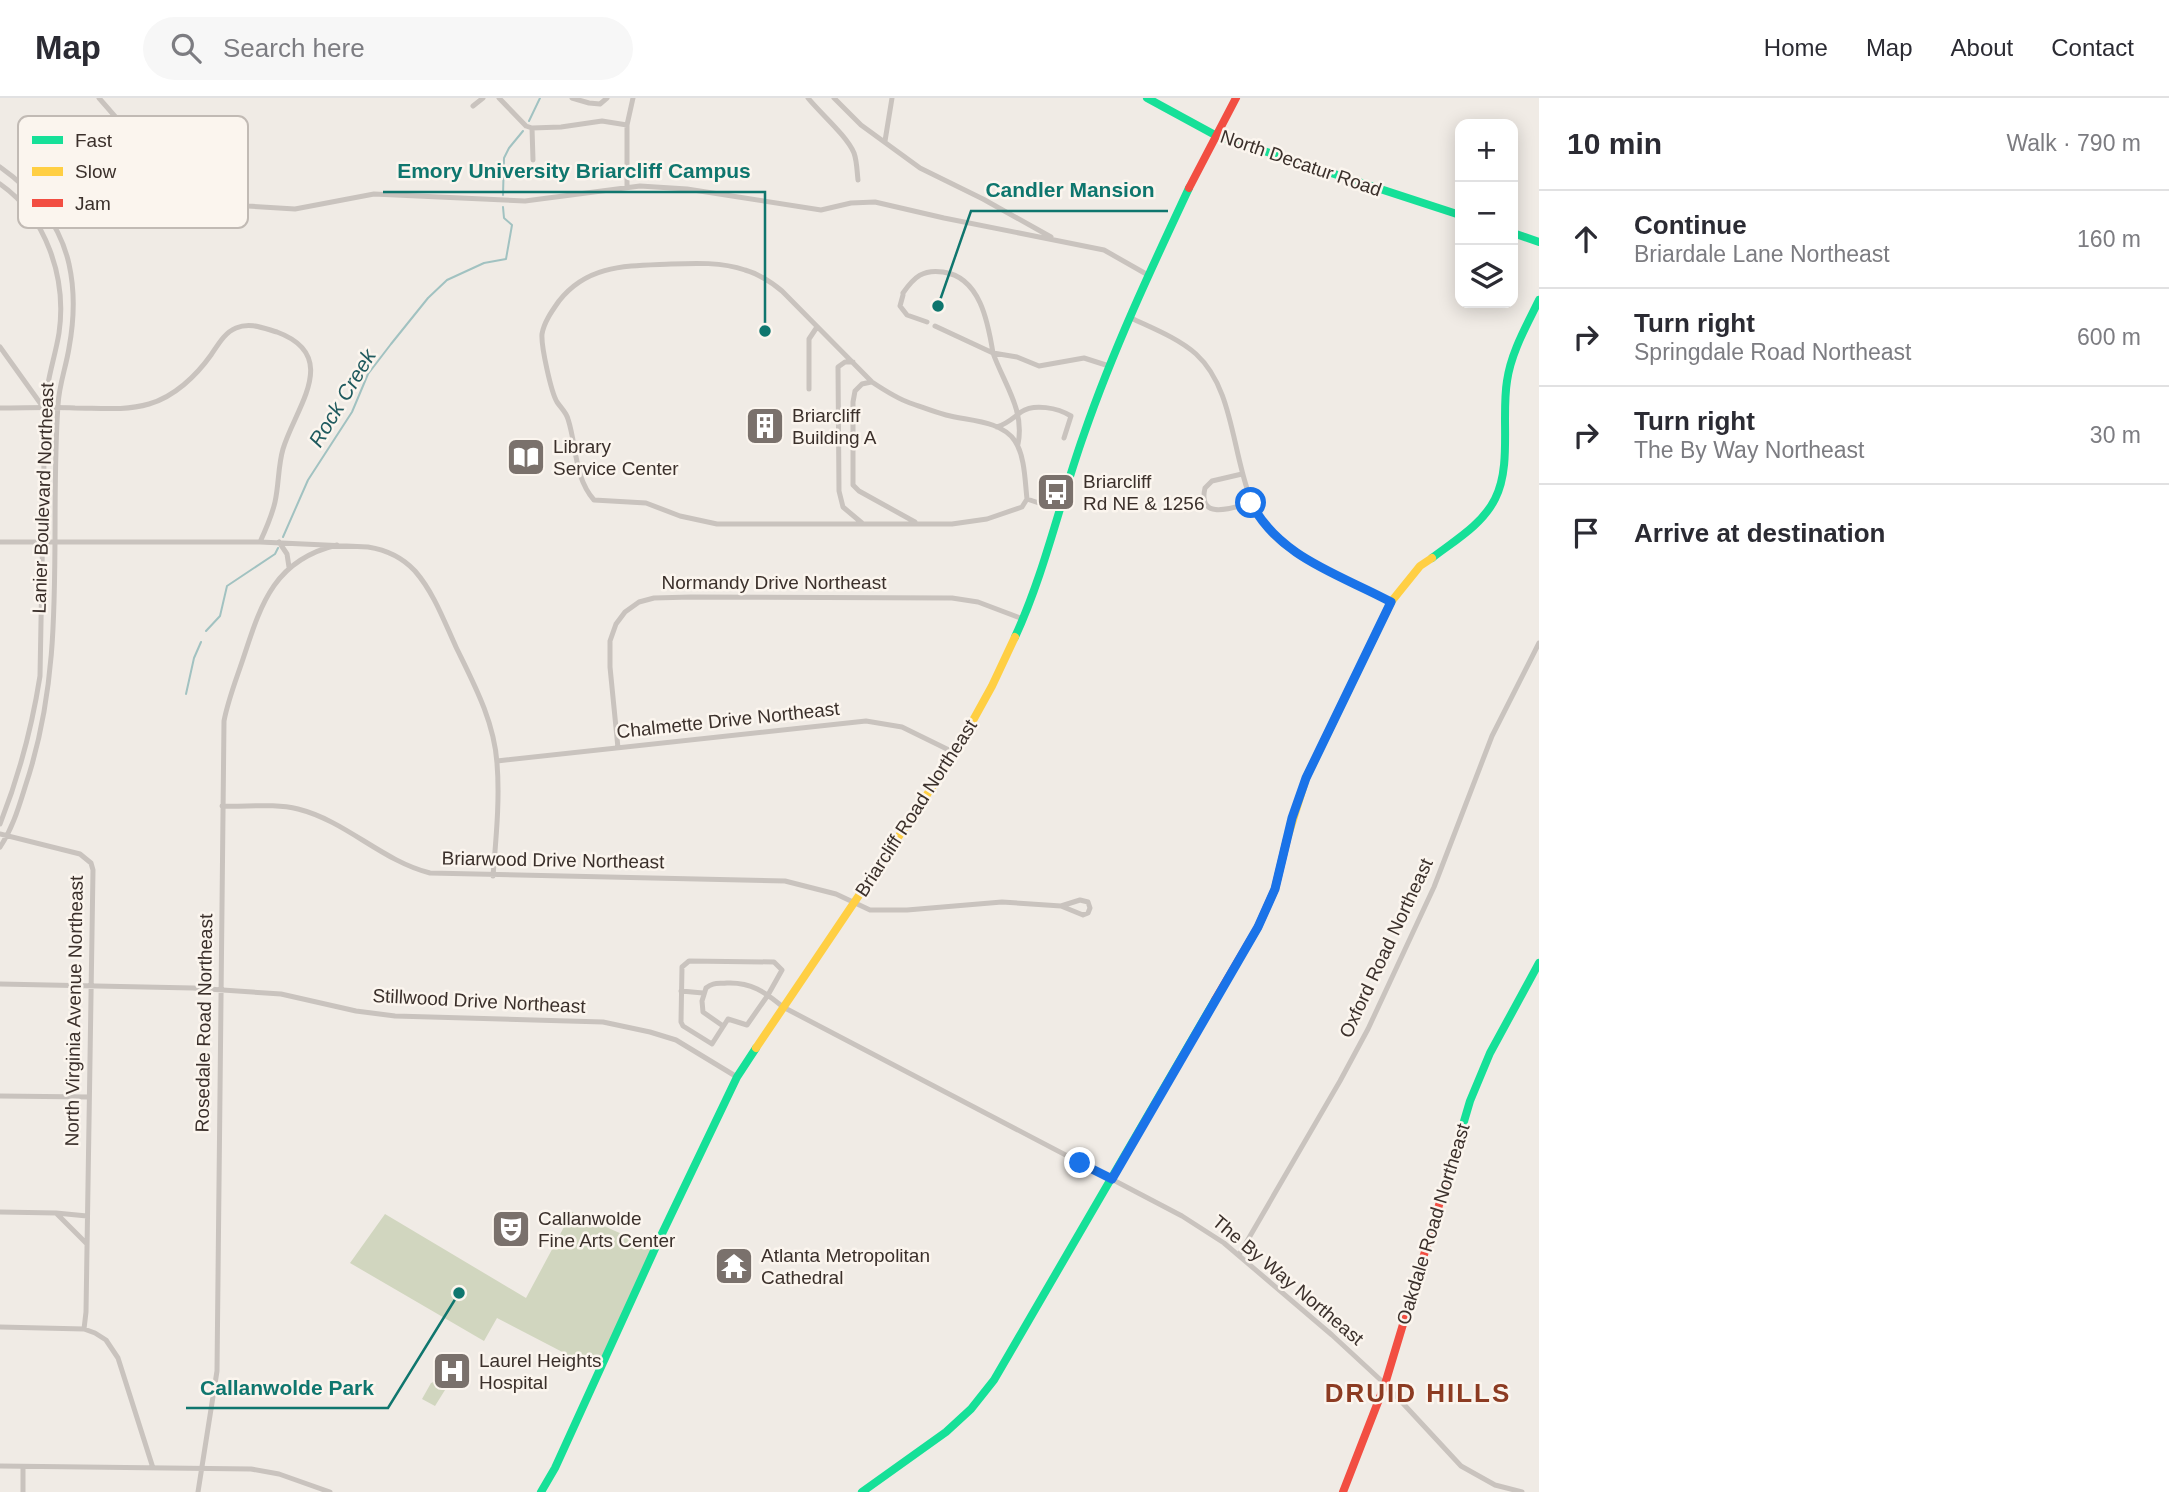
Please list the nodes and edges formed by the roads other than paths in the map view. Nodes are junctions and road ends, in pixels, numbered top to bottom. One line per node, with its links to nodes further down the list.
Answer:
1 (99, 98): 13 (street)
2 (483, 98): 12 (street)
3 (499, 98): 15 (street)
4 (572, 98): 5 (street)
5 (607, 98)
6 (634, 98): 14 (street)
7 (808, 98): 21 (street)
8 (834, 98): 17 (street)
9 (892, 98): 17 (street)
10 (1147, 98): 16 (street, North Decatur Road)
11 (1236, 98): 16 (street, Briarcliff Road Northeast)
12 (473, 106)
13 (115, 116)
14 (627, 125): 15 (street); 24 (street)
15 (532, 128): 18 (street)
16 (1215, 135): 27 (street, North Decatur Road); 37 (street, Briarcliff Road Northeast)
17 (885, 141): 28 (street)
18 (534, 160)
19 (0, 167): 20 (street, Lanier Boulevard Northeast)
20 (13, 176): 22 (street, Lanier Boulevard Northeast); 23 (street)
21 (858, 180)
22 (18, 181)
23 (2, 185): 25 (street, Lanier Boulevard Northeast)
24 (627, 187): 26 (street); 31 (street)
25 (18, 198)
26 (248, 206)
27 (1455, 213)
28 (1009, 215): 31 (street); 33 (street)
29 (39, 228): 36 (street, Lanier Boulevard Northeast)
30 (54, 228): 35 (street, Lanier Boulevard Northeast)
31 (1002, 230): 33 (street)
32 (1518, 235): 34 (street)
33 (1057, 240): 37 (street)
34 (1539, 242)
35 (67, 259): 36 (street); 50 (street, Lanier Boulevard Northeast)
36 (54, 263): 49 (street, Lanier Boulevard Northeast)
37 (1148, 275): 39 (street, Briarcliff Road Northeast)
38 (1539, 300): 73 (street)
39 (1131, 318): 47 (street, Briarcliff Road Northeast); 60 (street)
40 (927, 322): 45 (street)
41 (935, 326): 45 (street)
42 (817, 327): 43 (street); 52 (street); 64 (street)
43 (834, 344): 46 (street); 48 (street)
44 (0, 347): 53 (street)
45 (993, 354): 47 (street); 56 (street)
46 (853, 362): 48 (street); 51 (street)
47 (1110, 366): 63 (street, Briarcliff Road Northeast)
48 (838, 367): 64 (street)
49 (50, 374): 50 (street); 53 (street, Lanier Boulevard Northeast)
50 (62, 377): 55 (street, Lanier Boulevard Northeast)
51 (873, 382): 57 (street); 65 (street)
52 (809, 389)
53 (44, 407): 54 (street); 55 (street); 68 (street, Lanier Boulevard Northeast)
54 (0, 408)
55 (58, 408): 66 (street); 69 (street, Lanier Boulevard Northeast)
56 (1018, 414): 57 (street); 58 (street); 59 (street)
57 (997, 427): 59 (street)
58 (1064, 438)
59 (1017, 446): 61 (street)
60 (1242, 474): 62 (street); 62 (street)
61 (1027, 499): 63 (street); 65 (street)
62 (1251, 503): 73 (street)
63 (1060, 510): 74 (street, Briarcliff Road Northeast)
64 (864, 524): 65 (street)
65 (918, 524)
66 (260, 541): 69 (street); 70 (street)
67 (0, 542): 68 (street)
68 (44, 542): 69 (street); 76 (street, Lanier Boulevard Northeast)
69 (56, 542): 77 (street, Lanier Boulevard Northeast)
70 (279, 542): 71 (street); 72 (street)
71 (337, 545): 72 (street, Rosedale Road Northeast); 80 (street)
72 (289, 567): 81 (street, Rosedale Road Northeast)
73 (1391, 602): 103 (street)
74 (1023, 619): 78 (street, Normandy Drive Northeast); 79 (street, Briarcliff Road Northeast)
75 (1539, 643): 108 (street, Oxford Road Northeast)
76 (33, 717): 77 (street); 82 (street, Lanier Boulevard Northeast)
77 (44, 720): 84 (street, Lanier Boulevard Northeast)
78 (618, 748): 79 (street, Chalmette Drive Northeast); 80 (street, Chalmette Drive Northeast)
79 (955, 753): 87 (street, Briarcliff Road Northeast)
80 (497, 761): 86 (street)
81 (222, 806): 86 (street, Briarwood Drive Northeast); 92 (street, Rosedale Road Northeast)
82 (0, 824)
83 (0, 834): 84 (street, North Virginia Avenue Northeast)
84 (8, 836): 85 (street, Lanier Boulevard Northeast); 91 (street, North Virginia Avenue Northeast)
85 (0, 847)
86 (494, 876): 87 (street, Briarwood Drive Northeast)
87 (855, 901): 88 (street, Briarwood Drive Northeast); 96 (street, Briarcliff Road Northeast)
88 (1061, 906): 88 (street)
89 (1539, 963): 111 (street, Oakdale Road Northeast)
90 (0, 984): 91 (street, Stillwood Drive Northeast)
91 (91, 984): 92 (street, Stillwood Drive Northeast); 102 (street, North Virginia Avenue Northeast)
92 (220, 991): 99 (street, Stillwood Drive Northeast); 114 (street, Rosedale Road Northeast)
93 (681, 991): 94 (street); 95 (street); 98 (street)
94 (703, 993): 95 (street, The By Way Northeast); 97 (street)
95 (768, 995): 96 (street, The By Way Northeast); 97 (street)
96 (783, 1007): 100 (street, Briarcliff Road Northeast); 103 (street, The By Way Northeast)
97 (723, 1026): 98 (street)
98 (696, 1034): 99 (street)
99 (690, 1046): 100 (street, Stillwood Drive Northeast)
100 (737, 1077): 119 (street, Briarcliff Road Northeast)
101 (0, 1096): 102 (street)
102 (89, 1097): 106 (street, North Virginia Avenue Northeast)
103 (1112, 1179): 108 (street, The By Way Northeast); 120 (street)
104 (0, 1212): 105 (street)
105 (56, 1213): 106 (street); 107 (street)
106 (88, 1216): 107 (street, North Virginia Avenue Northeast)
107 (87, 1244): 110 (street, North Virginia Avenue Northeast)
108 (1239, 1255): 111 (street, The By Way Northeast)
109 (0, 1327): 110 (street)
110 (84, 1329): 115 (street)
111 (1385, 1384): 121 (street, Oakdale Road Northeast); 122 (street, The By Way Northeast)
112 (0, 1466): 113 (street)
113 (23, 1466): 115 (street); 116 (street)
114 (201, 1467): 115 (street); 117 (street, Rosedale Road Northeast); 118 (street)
115 (153, 1468)
116 (23, 1492)
117 (198, 1492)
118 (330, 1492)
119 (541, 1492)
120 (862, 1492)
121 (1343, 1492)
122 (1522, 1492)

